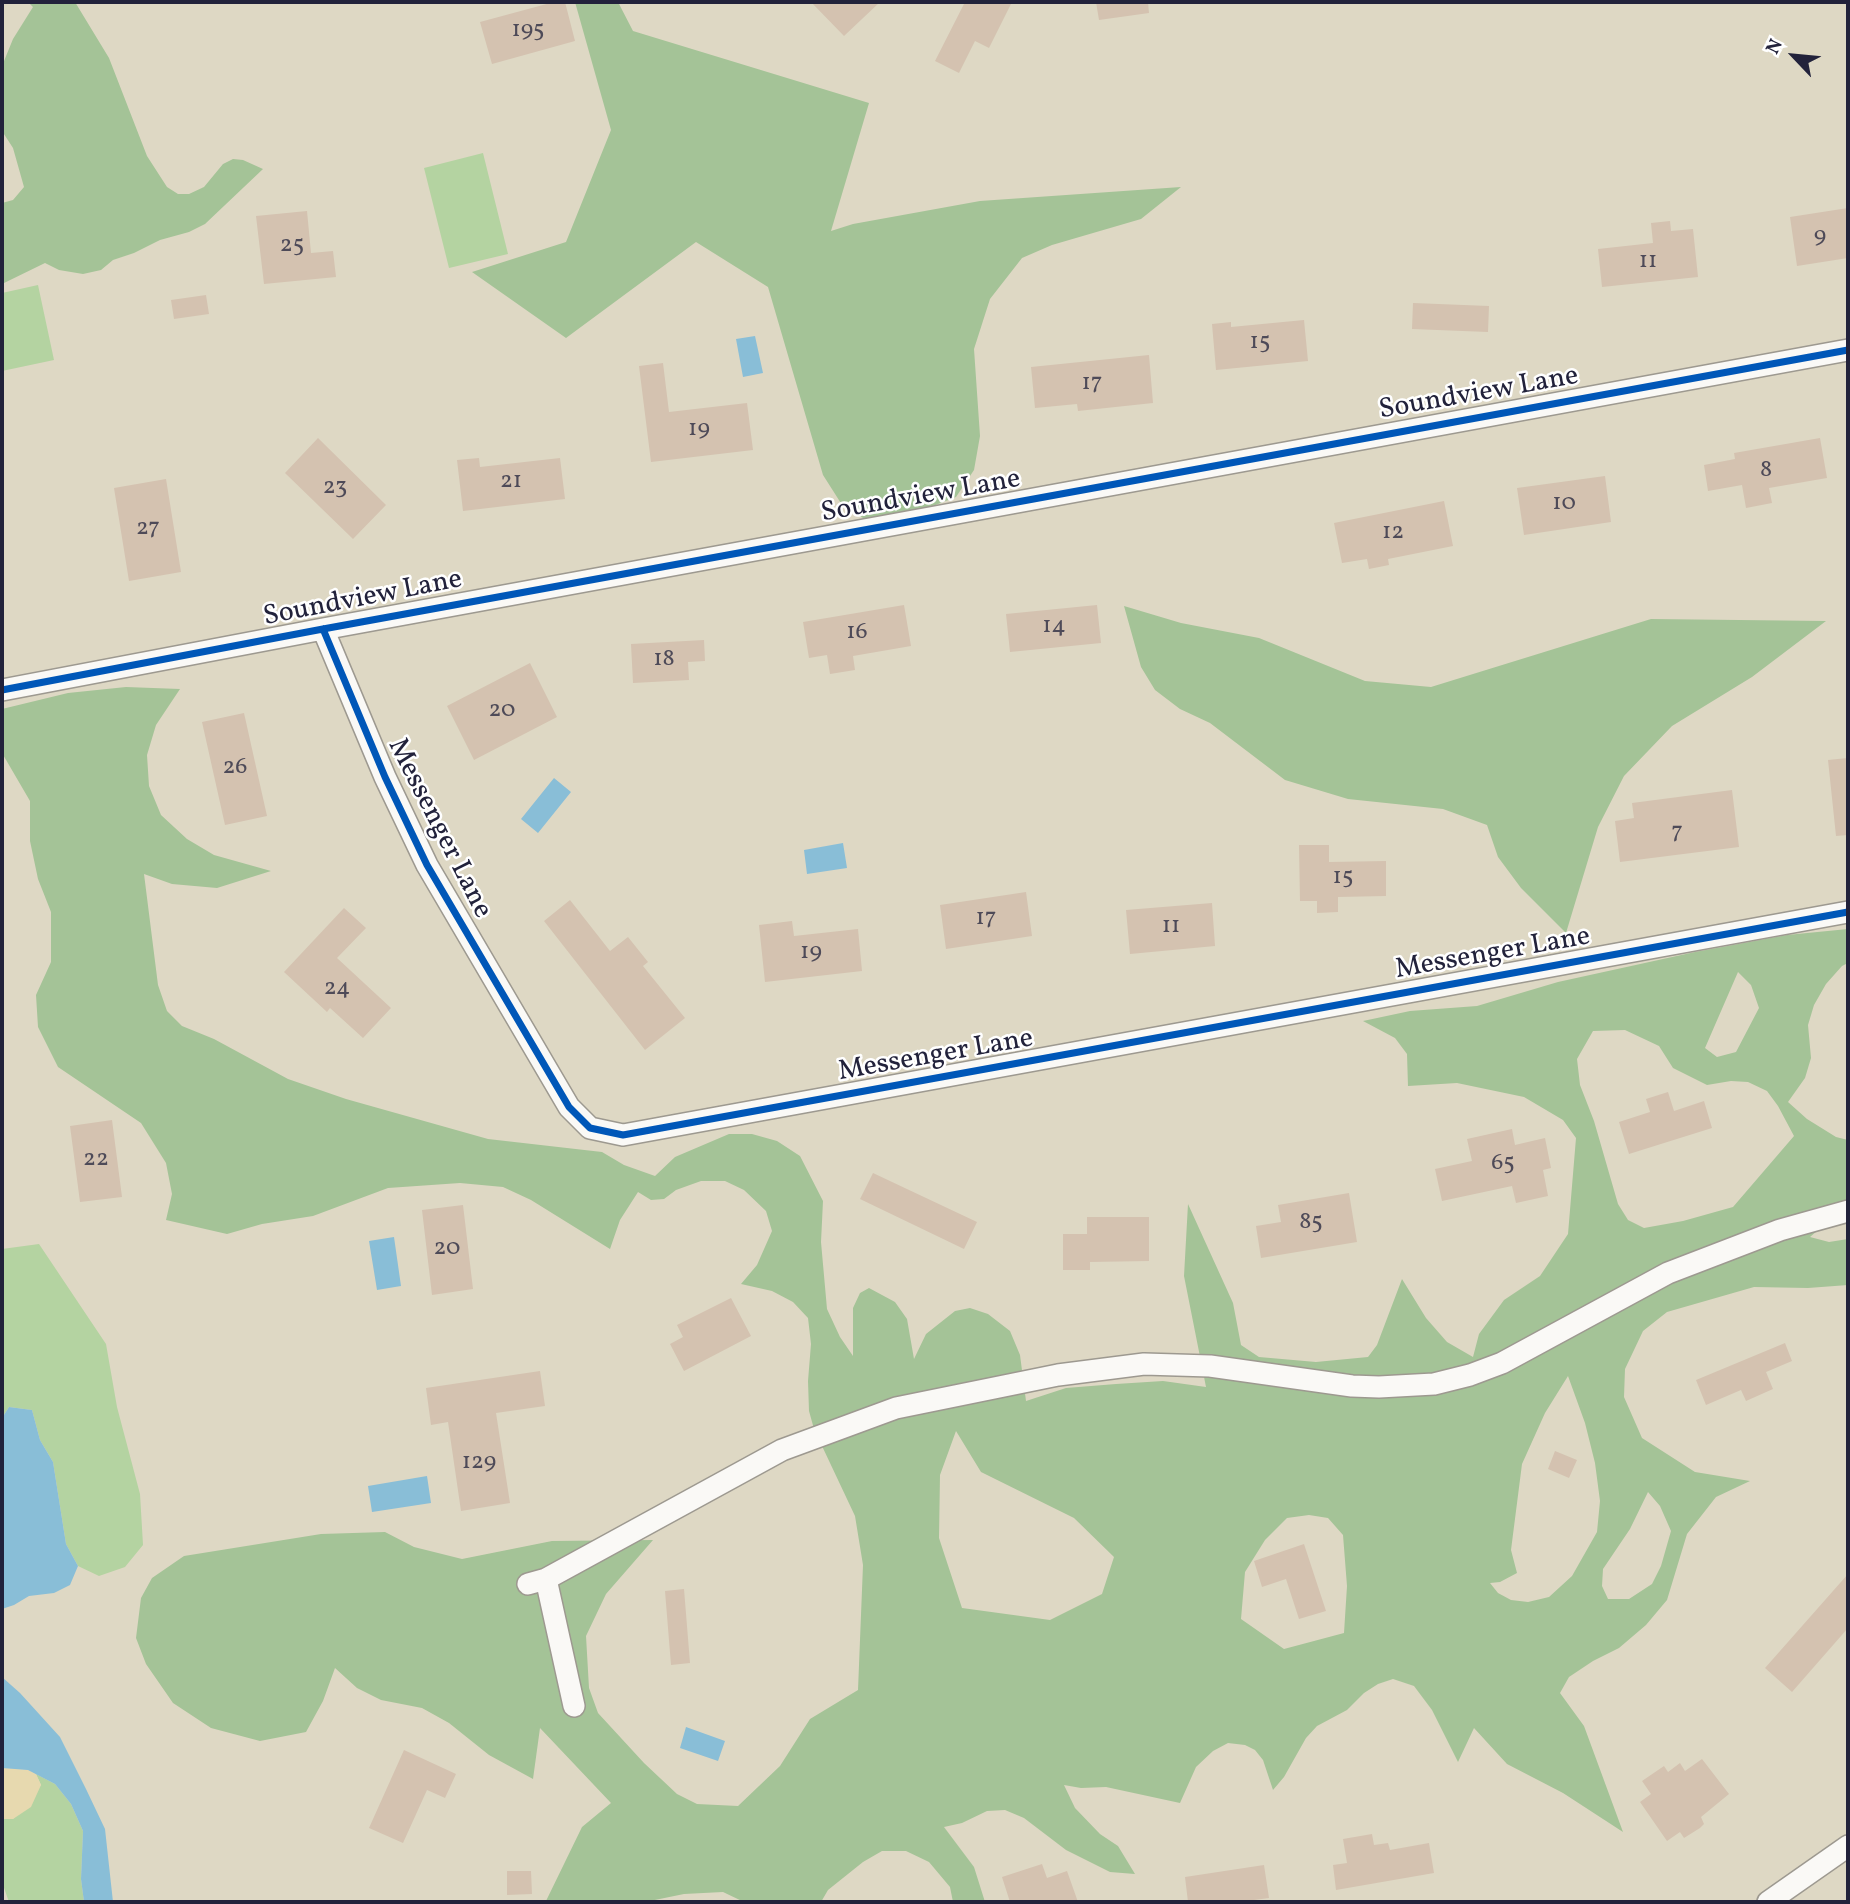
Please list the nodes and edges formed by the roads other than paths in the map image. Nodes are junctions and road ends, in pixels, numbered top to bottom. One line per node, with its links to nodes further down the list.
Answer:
1 (1848, 351): 2 (street, Soundview Lane)
2 (323, 629): 3 (street, Soundview Lane); 4 (street, Messenger Lane)
3 (2, 690)
4 (1848, 912)
5 (1848, 1211): 6 (street)
6 (574, 1706)
7 (1848, 1846): 8 (street)
8 (1768, 1902)

